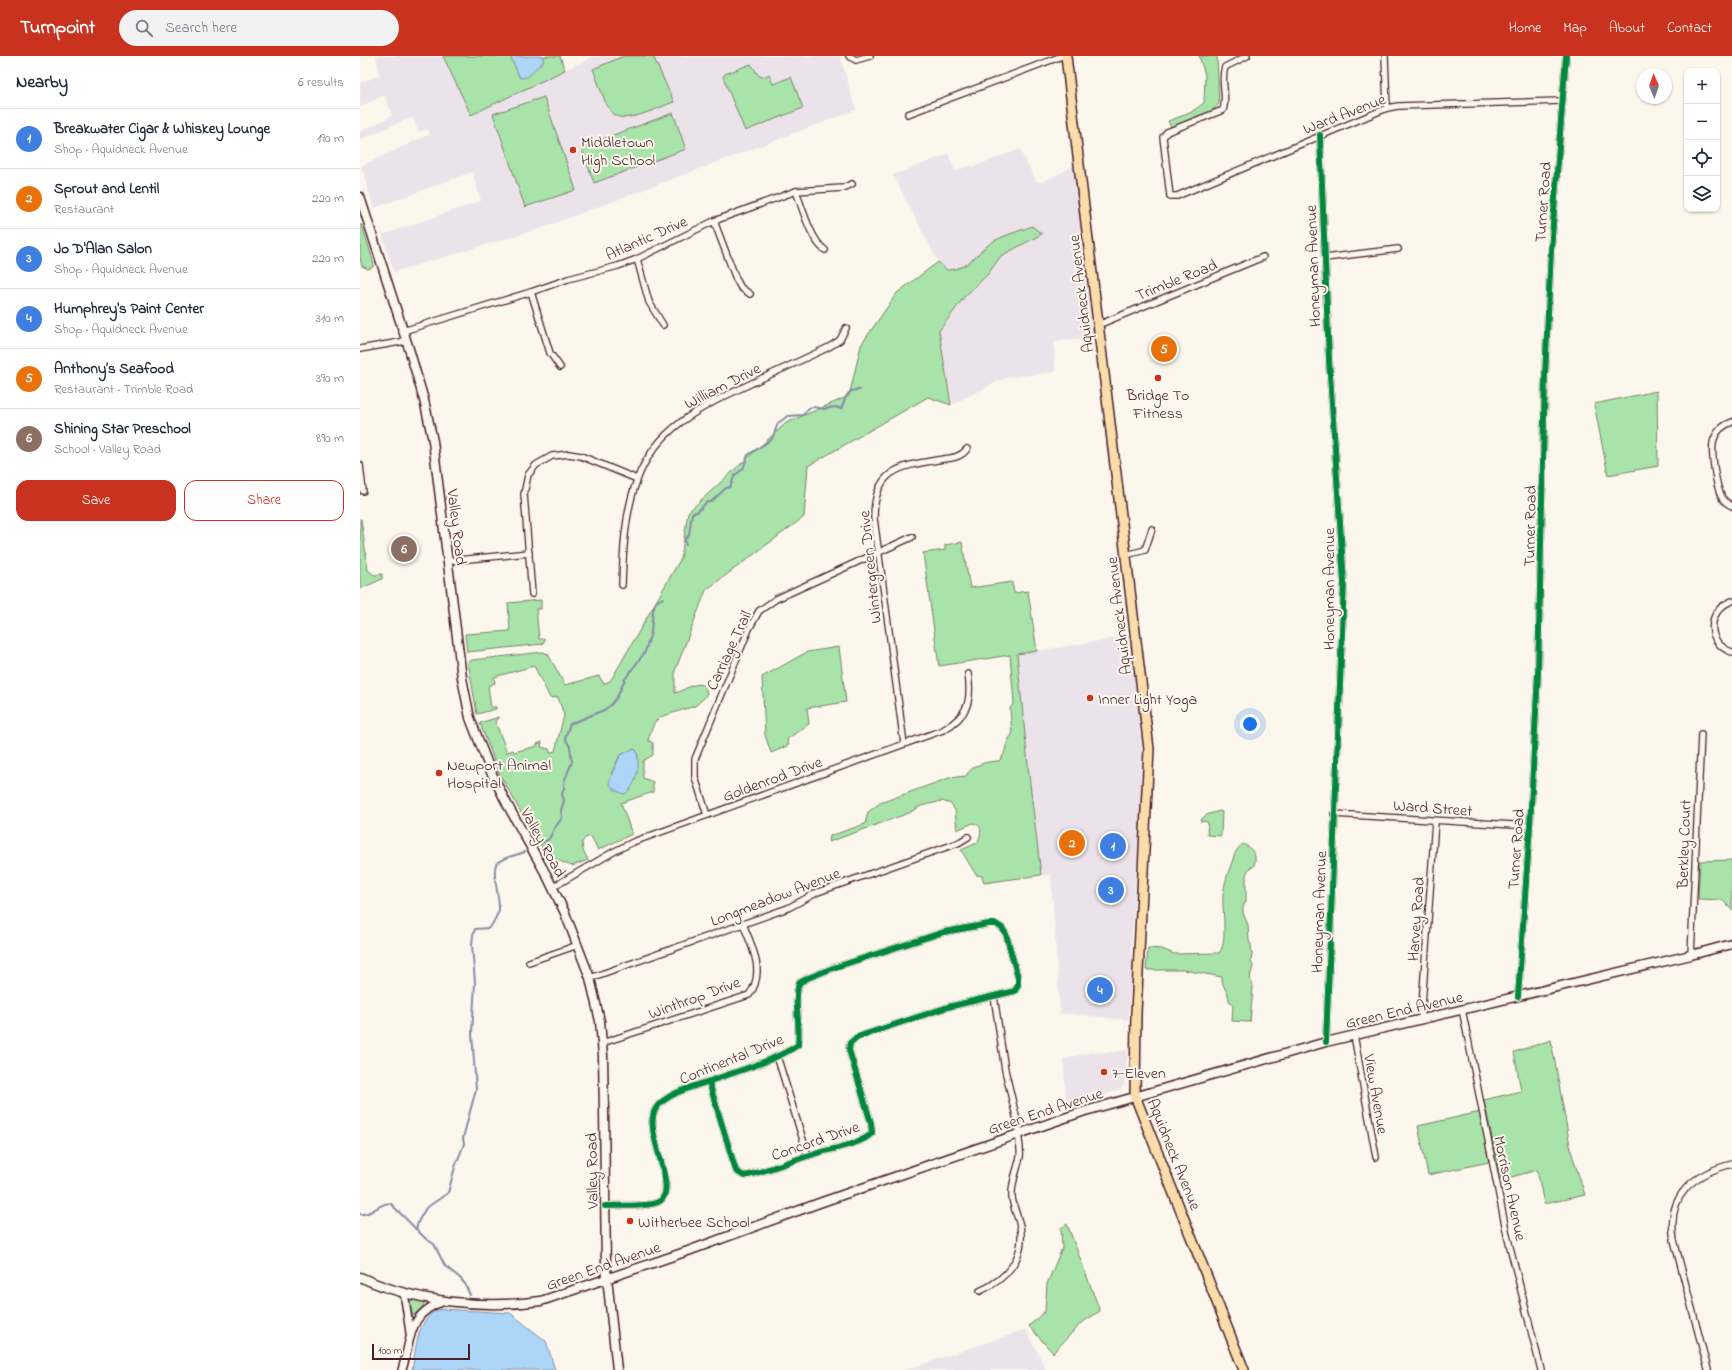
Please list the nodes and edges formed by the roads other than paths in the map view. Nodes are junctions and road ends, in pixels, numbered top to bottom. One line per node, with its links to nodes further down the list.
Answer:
1 (849, 56): 2 (street)
2 (870, 56)
3 (1062, 56): 10 (street)
4 (1066, 56): 24 (main road, Aquidneck Avenue)
5 (1247, 56): 11 (street, Ward Avenue)
6 (1385, 56): 9 (street)
7 (1566, 56): 8 (street, Turner Road)
8 (1562, 101): 9 (street, Ward Avenue); 52 (street, Turner Road)
9 (1387, 108): 11 (street, Ward Avenue)
10 (908, 114)
11 (1320, 135): 19 (street, Honeyman Avenue)
12 (852, 184): 13 (street, Atlantic Drive)
13 (796, 191): 15 (street, Atlantic Drive); 17 (street)
14 (360, 197): 26 (main road, Valley Road)
15 (714, 221): 20 (street, Atlantic Drive); 22 (street)
16 (1398, 249): 19 (street)
17 (825, 250)
18 (1263, 257): 24 (street, Trimble Road)
19 (1325, 258): 49 (street, Honeyman Avenue)
20 (637, 259): 21 (street, Atlantic Drive); 23 (street)
21 (531, 292): 26 (street, Atlantic Drive); 29 (street)
22 (750, 294)
23 (663, 325)
24 (1098, 325): 40 (main road, Aquidneck Avenue)
25 (846, 328): 33 (street, William Drive)
26 (403, 331): 27 (main road, Valley Road)
27 (406, 340): 28 (street); 41 (main road, Valley Road)
28 (360, 349)
29 (560, 367)
30 (1732, 422): 35 (street)
31 (967, 448): 39 (street, Wintergreen Drive)
32 (360, 465): 34 (street)
33 (637, 479): 38 (street); 42 (street, William Drive)
34 (363, 491)
35 (1732, 506)
36 (1152, 529): 40 (street)
37 (912, 537): 39 (street, Carriage Trail)
38 (529, 553): 41 (street); 43 (street)
39 (879, 553): 48 (street, Wintergreen Drive); 50 (street, Carriage Trail)
40 (1126, 555): 70 (main road, Aquidneck Avenue)
41 (448, 561): 54 (main road, Valley Road)
42 (622, 585)
43 (532, 594)
44 (1732, 601): 45 (street)
45 (1732, 652)
46 (968, 674): 48 (street, Goldenrod Drive)
47 (1700, 734): 58 (street, Berkley Court)
48 (904, 744): 50 (street, Goldenrod Drive)
49 (1334, 814): 51 (street, Ward Street); 66 (street, Honeyman Avenue)
50 (707, 816): 54 (street, Goldenrod Drive)
51 (1435, 820): 52 (street, Ward Street); 64 (street, Harvey Road)
52 (1530, 826): 62 (street, Turner Road)
53 (968, 837): 55 (street, Longmeadow Avenue)
54 (552, 887): 57 (main road, Valley Road)
55 (743, 924): 60 (street, Longmeadow Avenue); 67 (street, Winthrop Drive)
56 (1732, 944): 58 (main road, Green End Avenue)
57 (578, 945): 59 (street); 60 (main road, Valley Road)
58 (1691, 955): 62 (main road, Green End Avenue)
59 (529, 962)
60 (590, 978): 67 (main road, Valley Road)
61 (994, 996): 68 (street, Continental Drive); 71 (street); 72 (street, Concord Drive)
62 (1518, 997): 63 (main road, Green End Avenue)
63 (1462, 1009): 64 (main road, Green End Avenue); 85 (street, Morrison Avenue)
64 (1421, 1019): 65 (main road, Green End Avenue)
65 (1354, 1035): 66 (main road, Green End Avenue); 73 (street, View Avenue)
66 (1326, 1042): 70 (main road, Green End Avenue)
67 (602, 1043): 75 (main road, Valley Road)
68 (777, 1056): 69 (street, Continental Drive); 72 (street)
69 (709, 1082): 72 (street, Concord Drive); 75 (street, Continental Drive)
70 (1135, 1096): 71 (main road, Green End Avenue); 84 (main road, Aquidneck Avenue)
71 (1019, 1133): 77 (main road, Green End Avenue); 78 (street)
72 (808, 1156)
73 (1376, 1157)
74 (1732, 1164): 86 (street)
75 (605, 1206): 77 (main road, Valley Road)
76 (360, 1277): 79 (main road)
77 (607, 1279): 80 (main road, Green End Avenue); 83 (main road, Valley Road)
78 (980, 1291)
79 (404, 1292): 80 (main road, Green End Avenue); 81 (street, Green End Avenue)
80 (446, 1300): 81 (street, Green End Avenue)
81 (410, 1337): 82 (street, Green End Avenue)
82 (402, 1370)
83 (617, 1370)
84 (1244, 1370)
85 (1541, 1370)
86 (1708, 1370)

